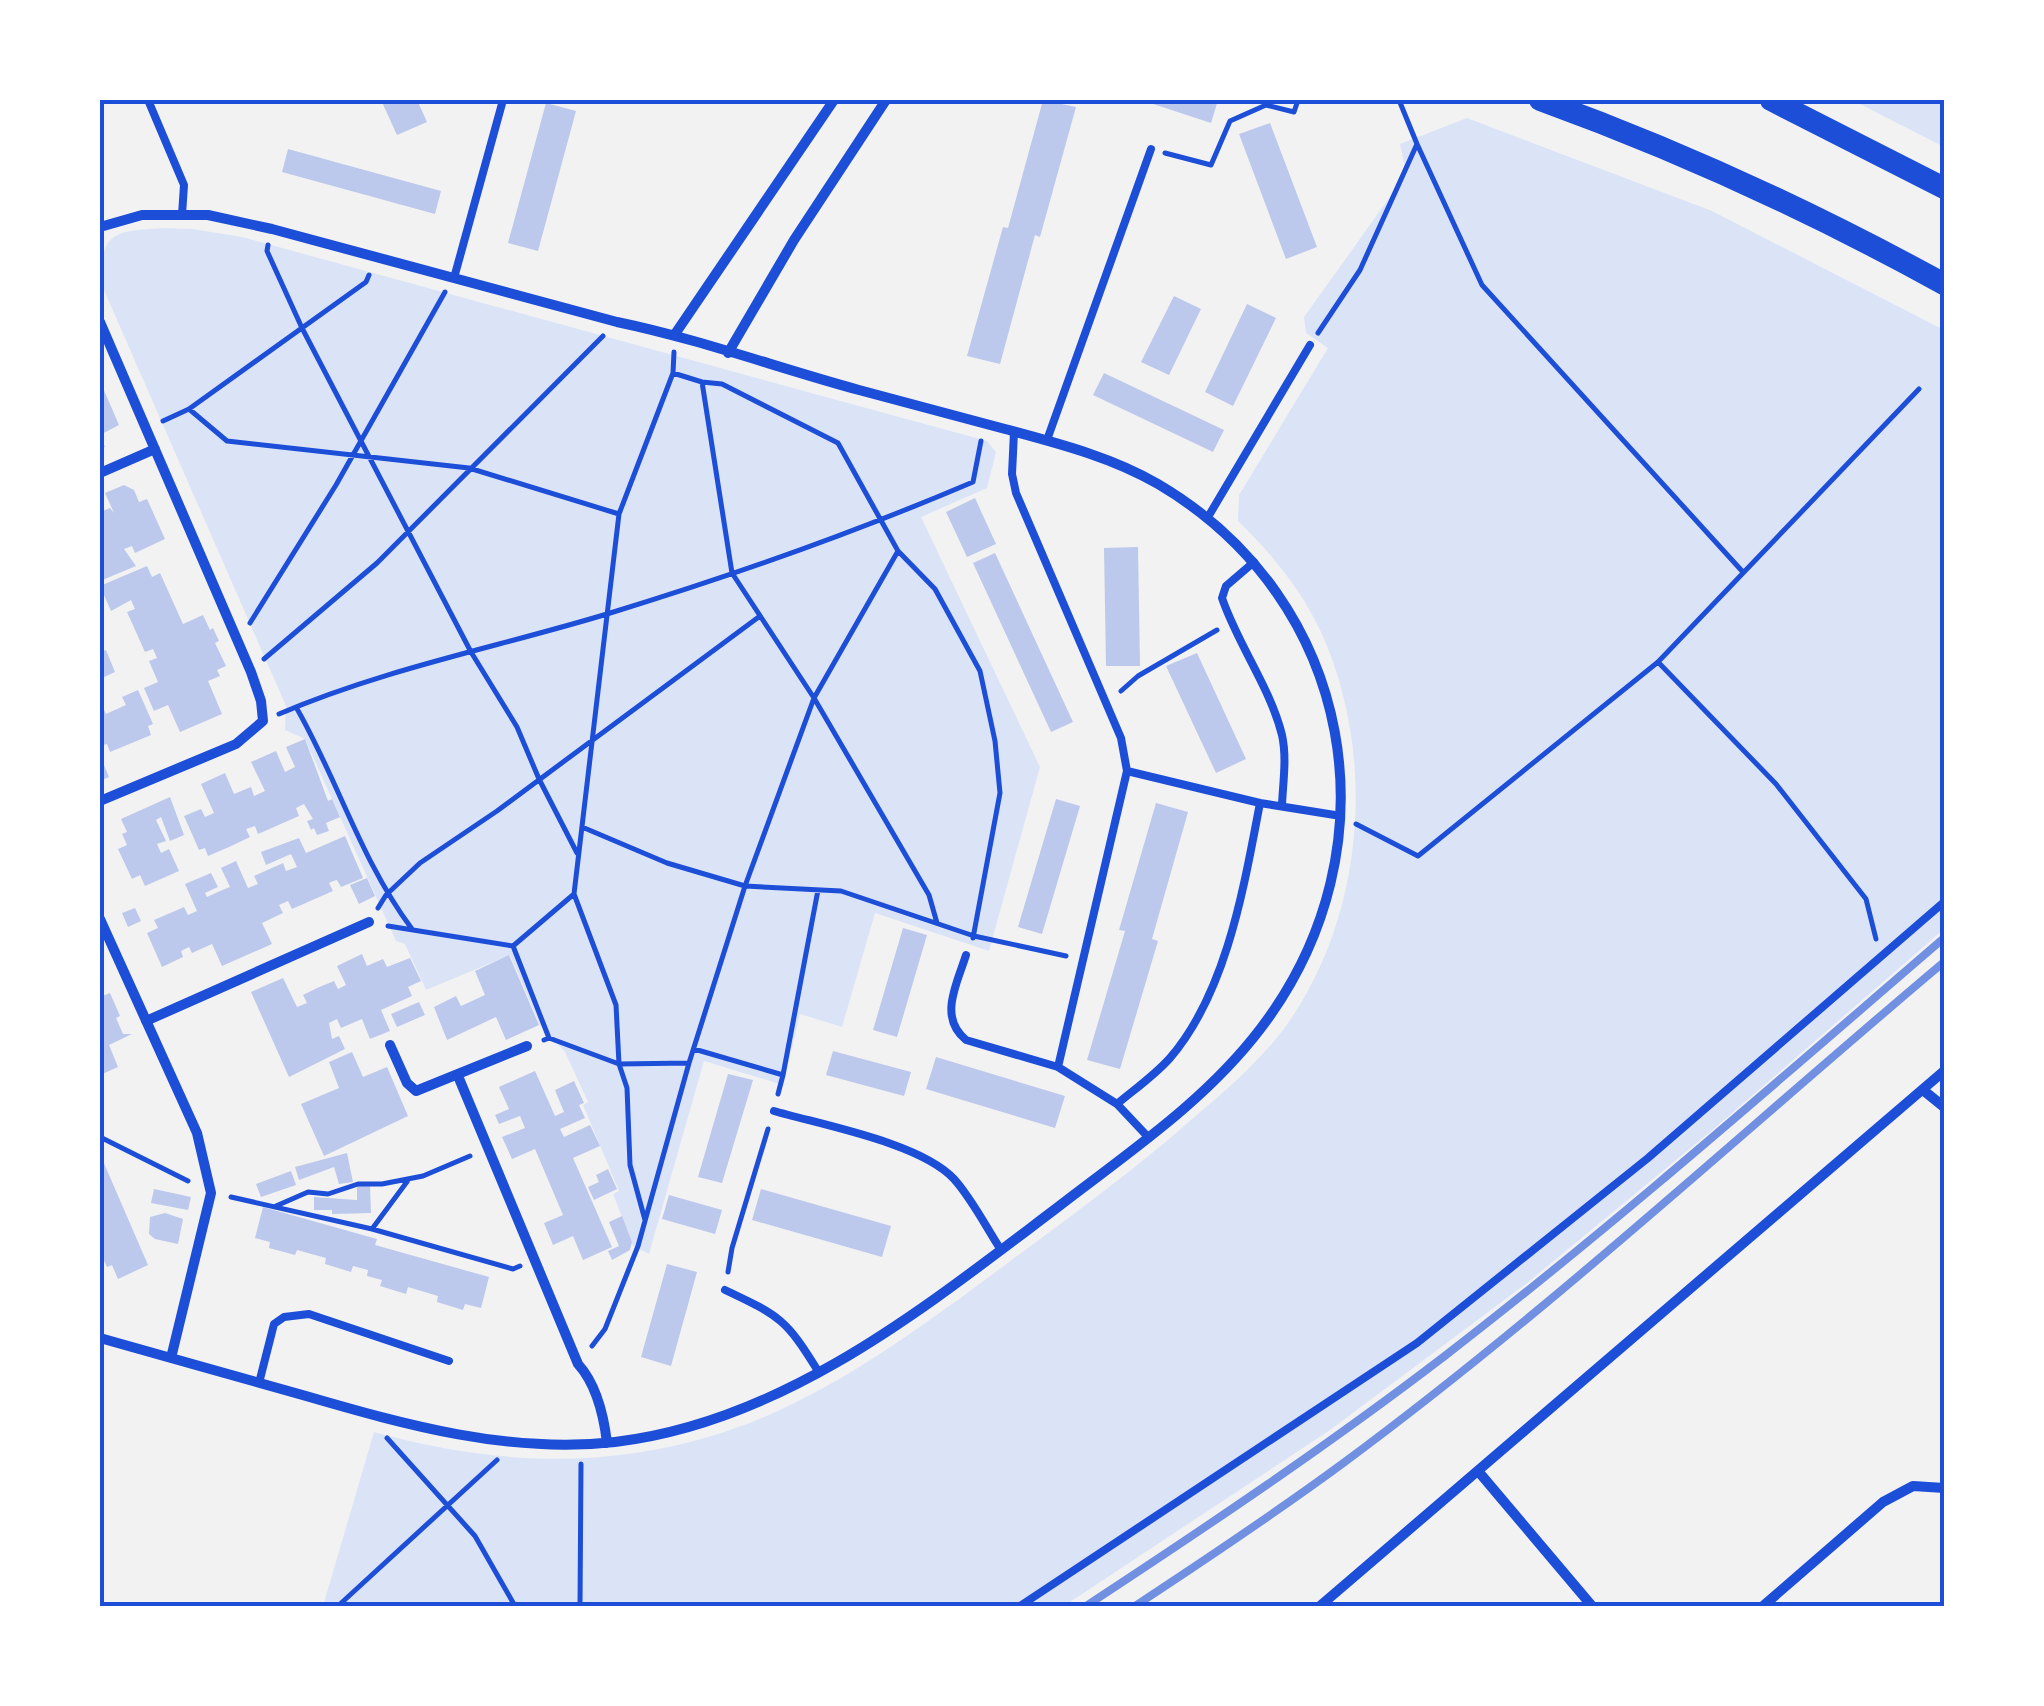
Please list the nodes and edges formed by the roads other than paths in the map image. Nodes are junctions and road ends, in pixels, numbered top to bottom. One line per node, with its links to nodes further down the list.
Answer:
1 (148, 100): 9 (lane)
2 (503, 100): 11 (lane)
3 (834, 100): 14 (street)
4 (886, 100): 16 (street)
5 (1540, 100): 12 (main road)
6 (1770, 100): 8 (main road)
7 (1152, 149): 18 (lane)
8 (1944, 188)
9 (182, 215): 10 (street); 11 (street)
10 (100, 227)
11 (454, 278): 14 (street)
12 (1944, 284)
13 (100, 322): 19 (street)
14 (675, 334): 16 (street)
15 (1310, 345): 21 (lane)
16 (728, 353): 17 (street)
17 (1014, 432): 18 (street); 23 (lane)
18 (1047, 440): 21 (street)
19 (155, 449): 20 (street); 24 (street)
20 (100, 473)
21 (1208, 517): 22 (street)
22 (1254, 562): 26 (lane); 27 (street)
23 (1127, 771): 25 (lane); 35 (lane)
24 (100, 801)
25 (1260, 803): 26 (lane); 39 (lane)
26 (1282, 806): 27 (lane)
27 (1341, 816): 42 (street)
28 (1944, 902): 53 (lane)
29 (100, 919): 32 (street)
30 (369, 922): 32 (street)
31 (966, 955): 35 (lane)
32 (146, 1021): 46 (street)
33 (390, 1045): 37 (street)
34 (528, 1046): 37 (street)
35 (1058, 1067): 39 (lane)
36 (1944, 1071): 38 (street)
37 (458, 1076): 50 (street)
38 (1923, 1090): 40 (street); 51 (street)
39 (1118, 1104): 42 (lane)
40 (1944, 1108)
41 (774, 1111): 43 (lane)
42 (1150, 1138): 43 (street)
43 (1002, 1250): 48 (street)
44 (725, 1290): 48 (lane)
45 (100, 1338): 46 (street)
46 (171, 1358): 49 (street)
47 (449, 1362): 49 (lane)
48 (818, 1371): 50 (street)
49 (258, 1383): 50 (street)
50 (607, 1443)
51 (1478, 1471): 54 (street); 55 (street)
52 (1944, 1488): 56 (street)
53 (1020, 1606)
54 (1320, 1606)
55 (1592, 1606)
56 (1763, 1606)

